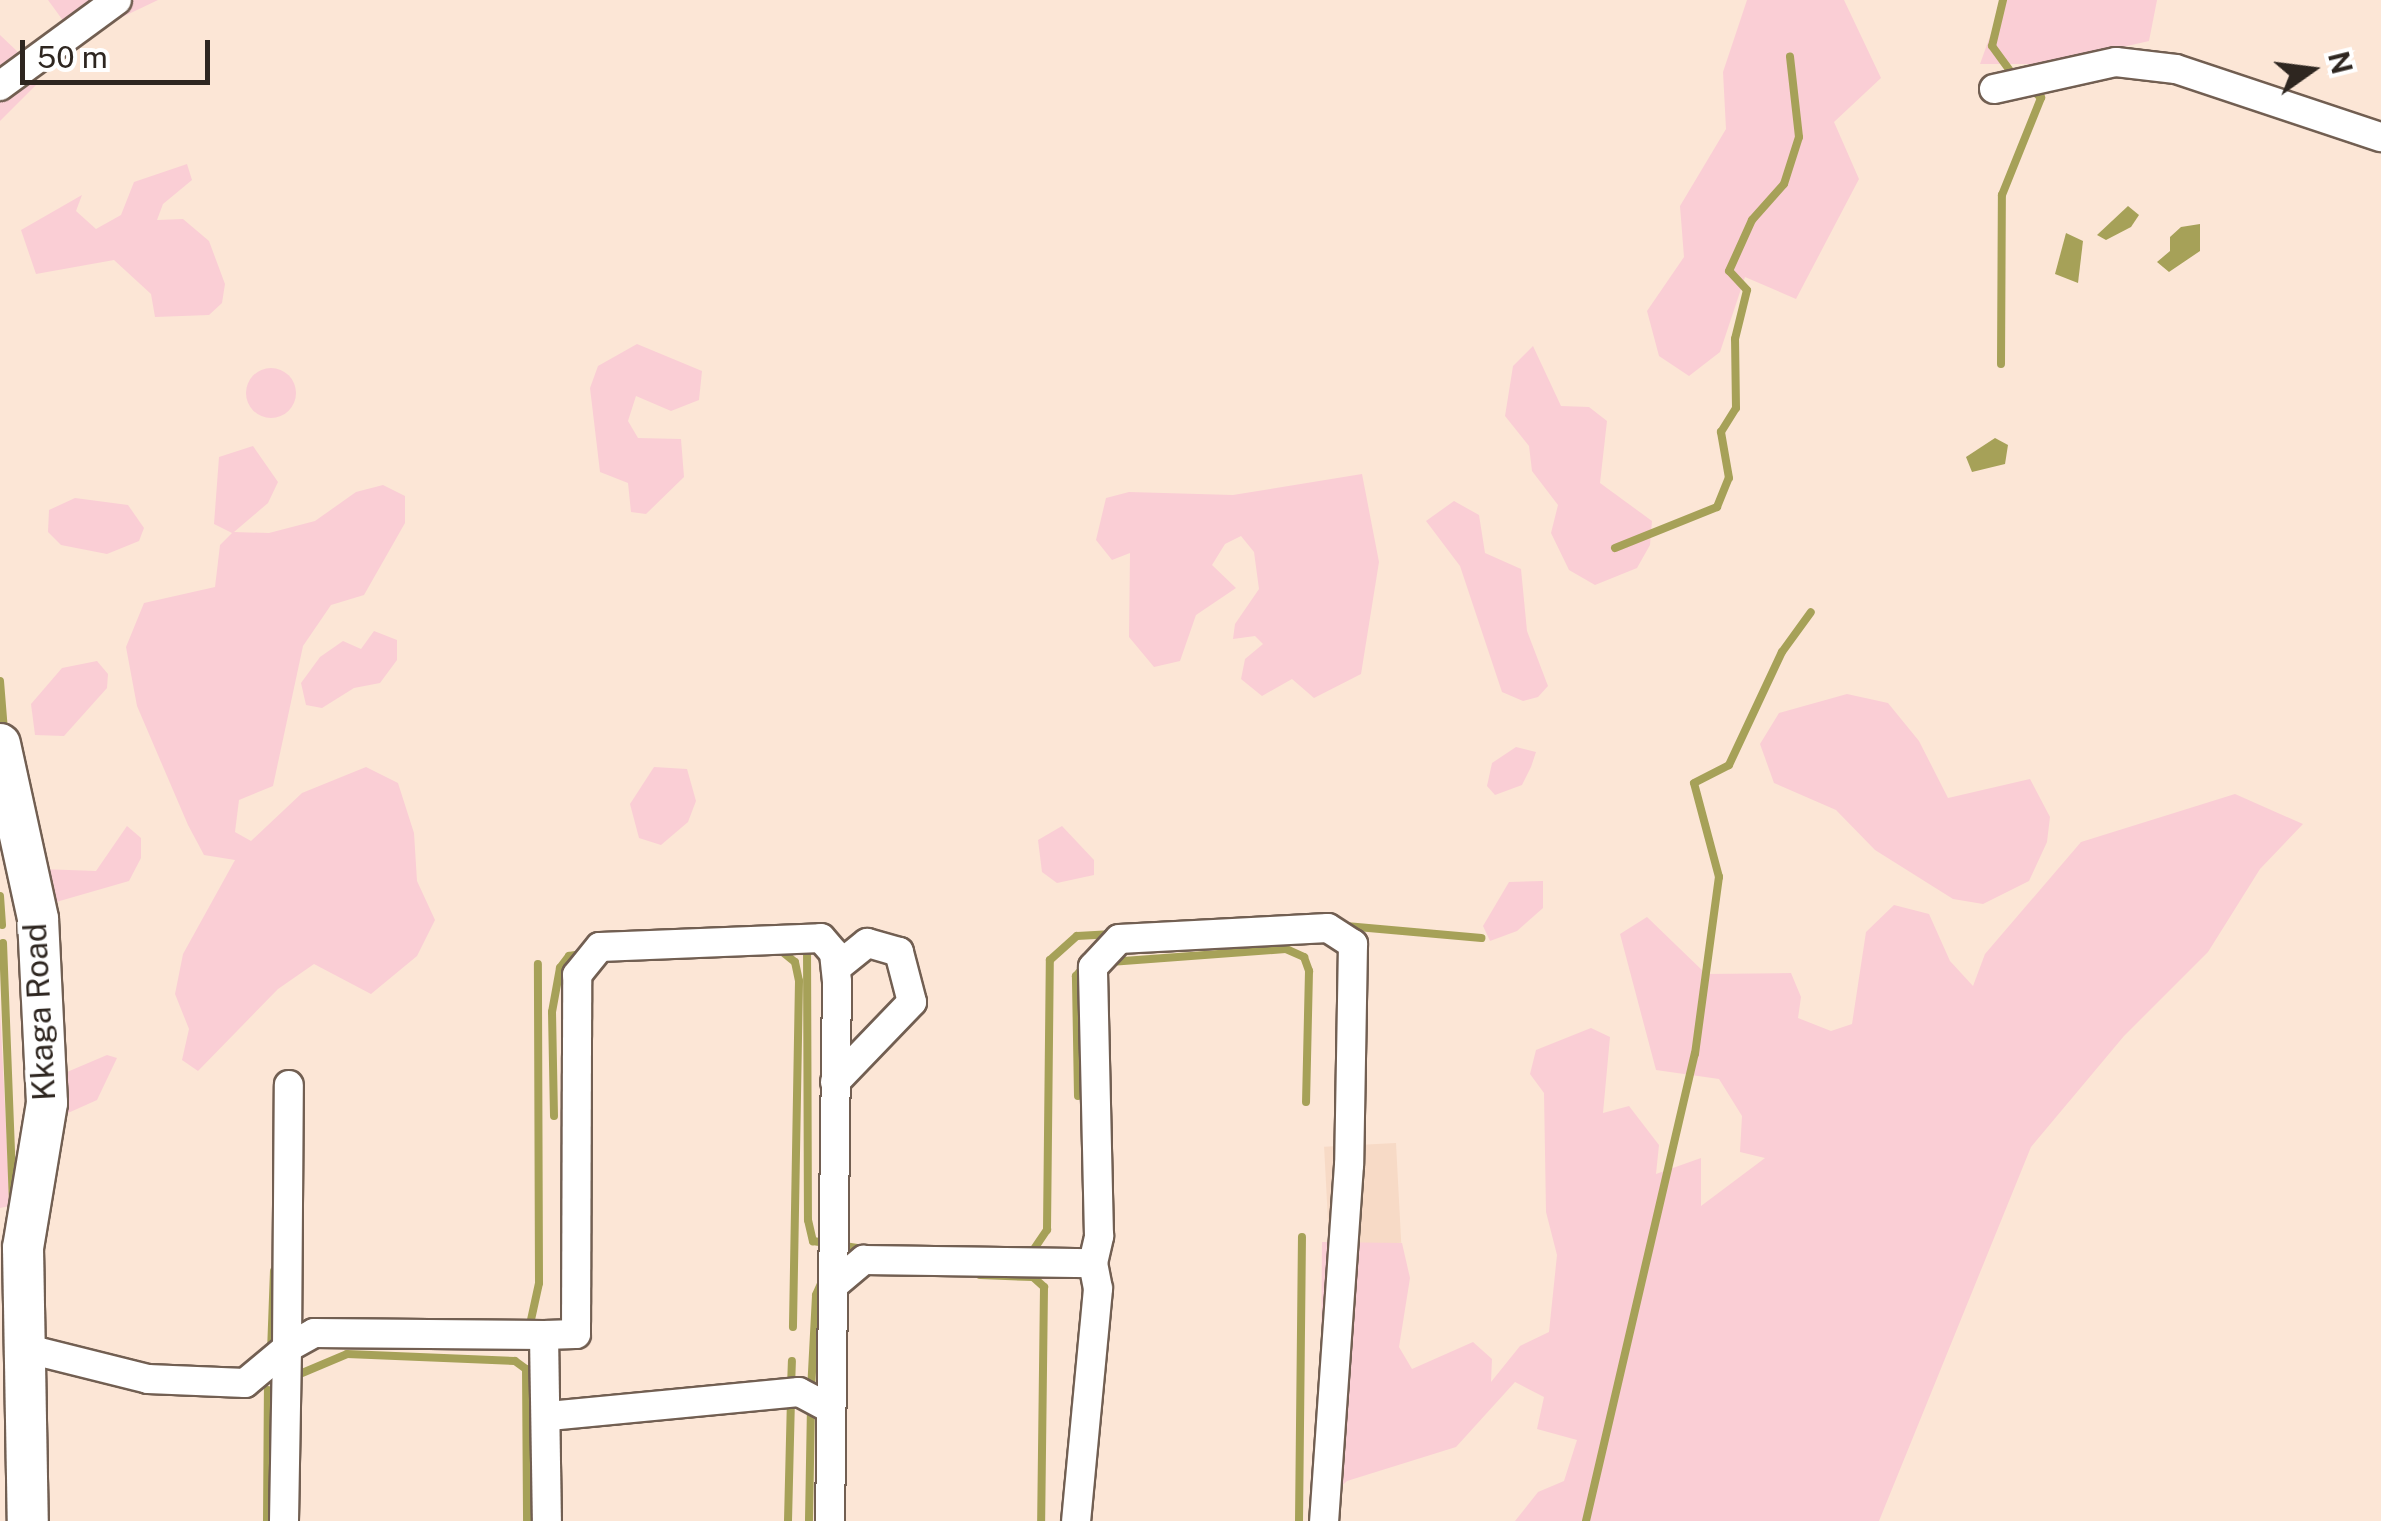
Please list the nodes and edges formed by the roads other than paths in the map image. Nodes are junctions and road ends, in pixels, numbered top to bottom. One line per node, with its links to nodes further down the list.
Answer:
1 (117, 0): 2 (street)
2 (0, 86)
3 (1994, 89): 4 (street)
4 (2381, 137)
5 (0, 744): 14 (street, Kkaga Road)
6 (836, 968): 7 (street); 7 (street); 13 (street)
7 (836, 1082): 9 (street)
8 (289, 1086): 15 (street)
9 (834, 1238): 10 (street); 12 (street)
10 (864, 1260): 11 (street); 12 (street)
11 (1093, 1263): 22 (street); 23 (street)
12 (835, 1284): 16 (street)
13 (544, 1335): 15 (street); 17 (street)
14 (24, 1348): 15 (street); 18 (street, Kkaga Road)
15 (287, 1348): 19 (street)
16 (831, 1408): 17 (street); 21 (street)
17 (549, 1416): 20 (street)
18 (28, 1521)
19 (284, 1521)
20 (548, 1521)
21 (830, 1521)
22 (1076, 1521)
23 (1324, 1521)

